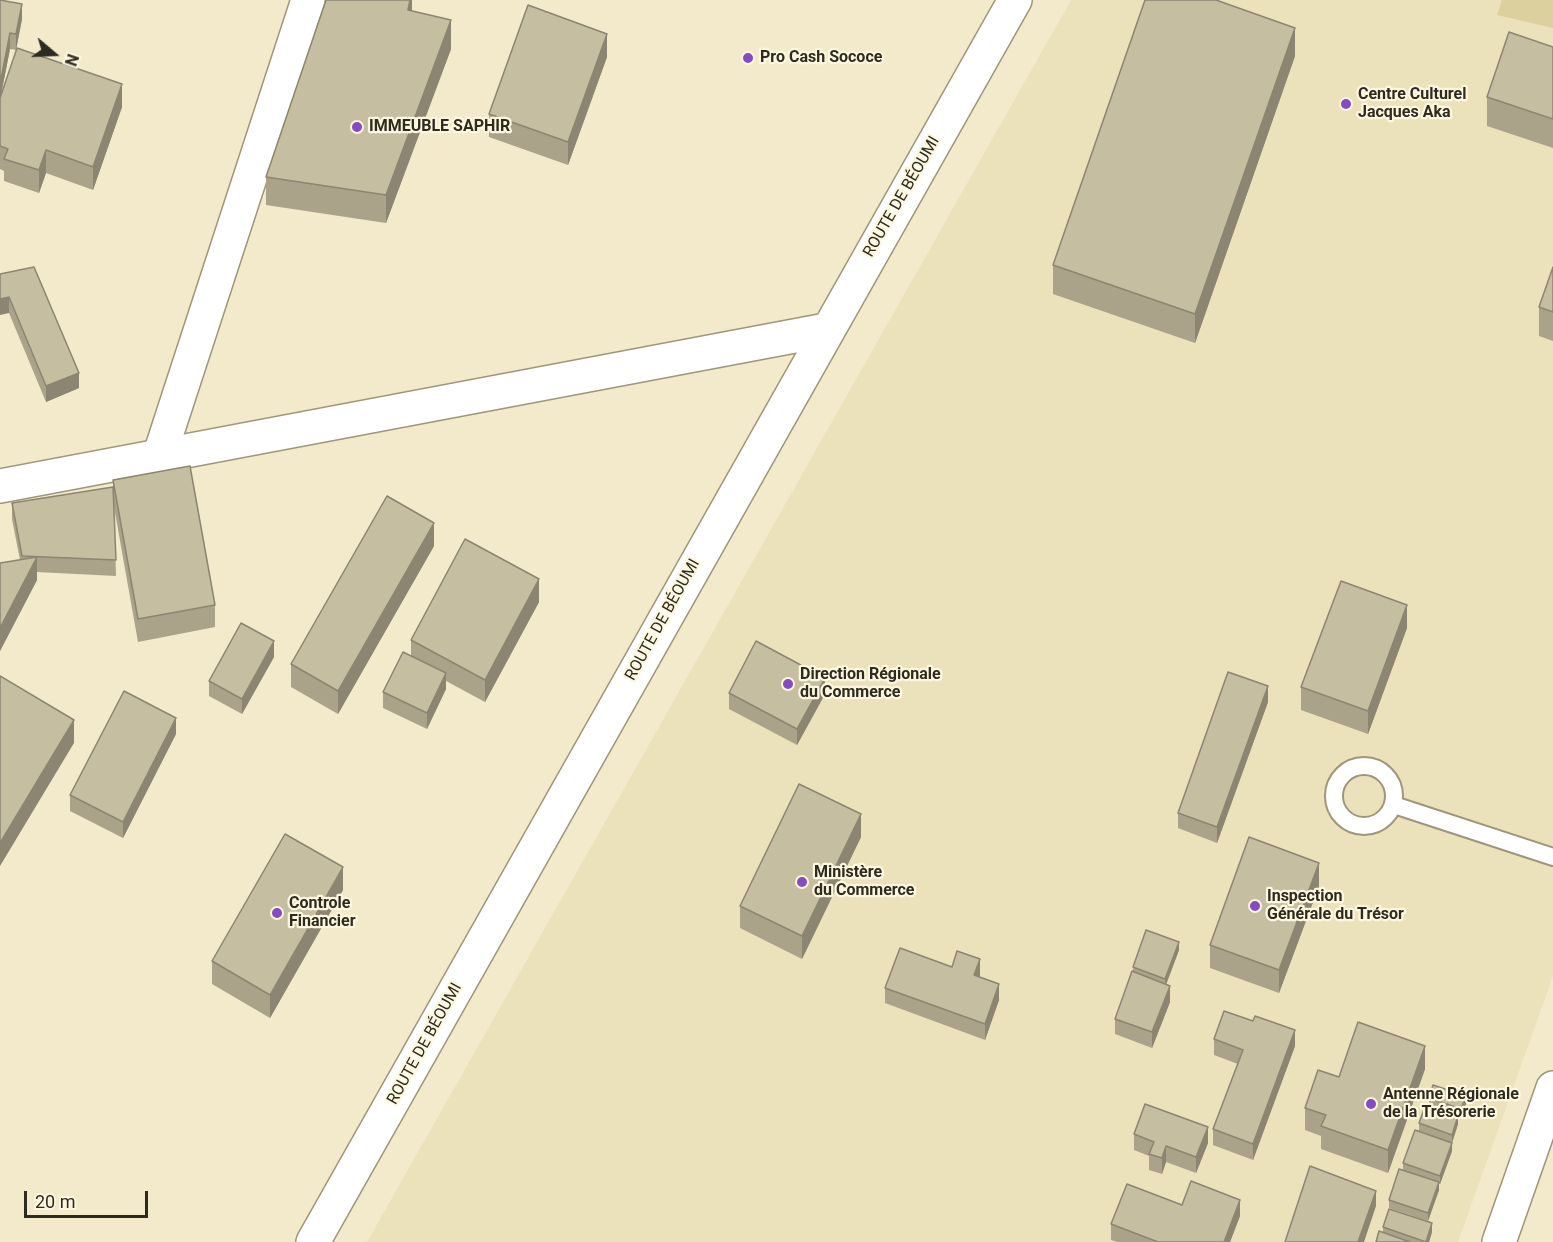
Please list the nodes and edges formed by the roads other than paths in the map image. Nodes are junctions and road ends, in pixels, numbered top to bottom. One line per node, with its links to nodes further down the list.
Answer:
1 (308, 0): 4 (street)
2 (1015, 0): 3 (street, ROUTE DE BÉOUMI)
3 (826, 330): 4 (street); 9 (street, ROUTE DE BÉOUMI)
4 (159, 457): 5 (street)
5 (0, 486)
6 (1394, 805): 7 (lane)
7 (1553, 857)
8 (1553, 1088): 10 (street)
9 (313, 1242)
10 (1499, 1242)

